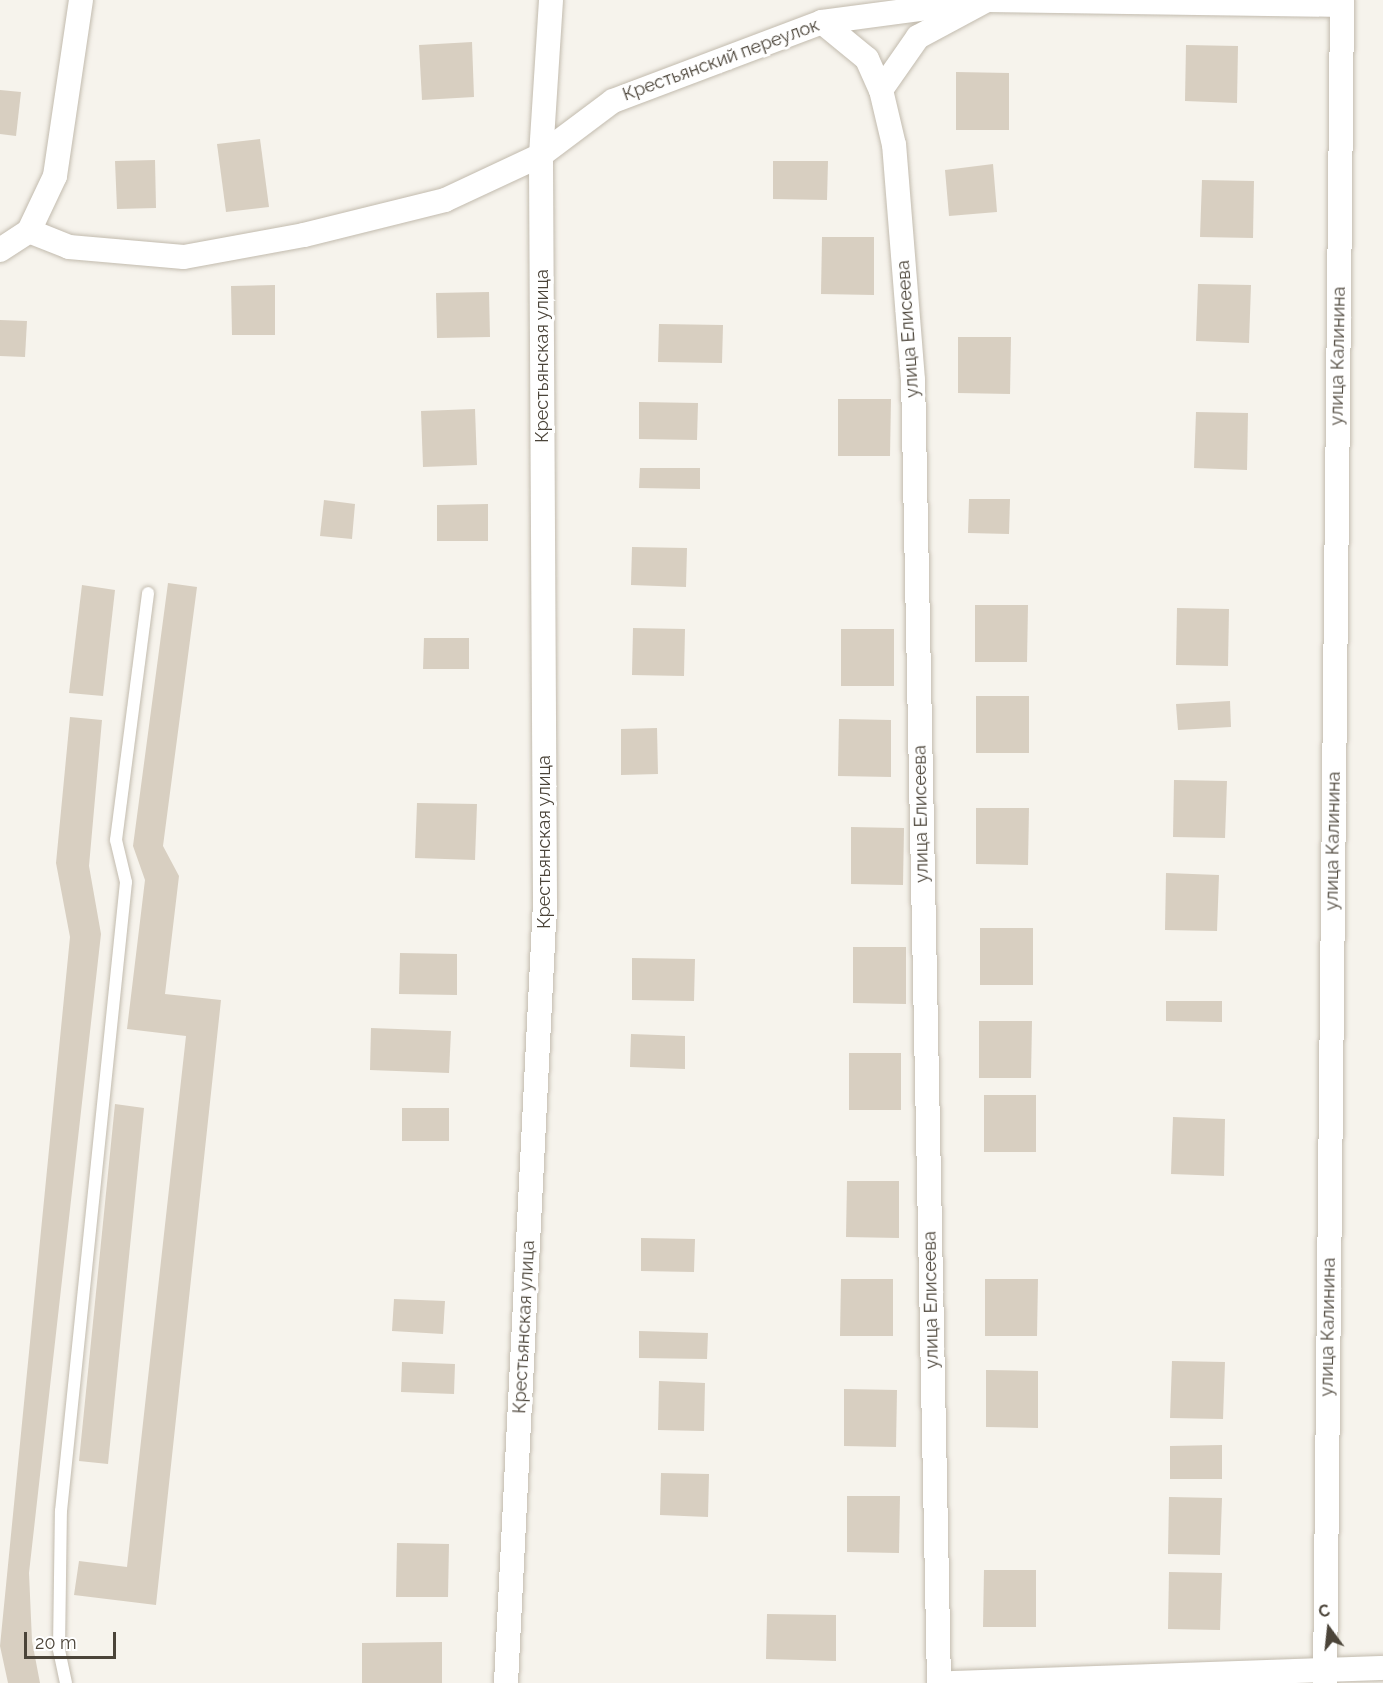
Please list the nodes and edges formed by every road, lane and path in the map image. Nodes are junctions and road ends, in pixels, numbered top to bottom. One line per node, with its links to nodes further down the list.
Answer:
1 (81, 0): 8 (street)
2 (551, 0): 7 (street, Крестьянская улица)
3 (987, 0): 4 (street, Крестьянский переулок); 5 (street, Крестьянский переулок); 6 (street)
4 (1342, 3): 12 (street, улица Калинина)
5 (822, 22): 6 (street, улица Елисеева); 7 (street, Крестьянский переулок)
6 (881, 90): 15 (street, улица Елисеева)
7 (541, 155): 8 (street, Крестьянский переулок); 14 (street, Крестьянская улица)
8 (29, 231): 9 (street)
9 (0, 250)
10 (148, 593): 13 (lane)
11 (1383, 1668): 12 (street)
12 (1325, 1676): 16 (street)
13 (66, 1683)
14 (506, 1683)
15 (939, 1683)
16 (952, 1683)

